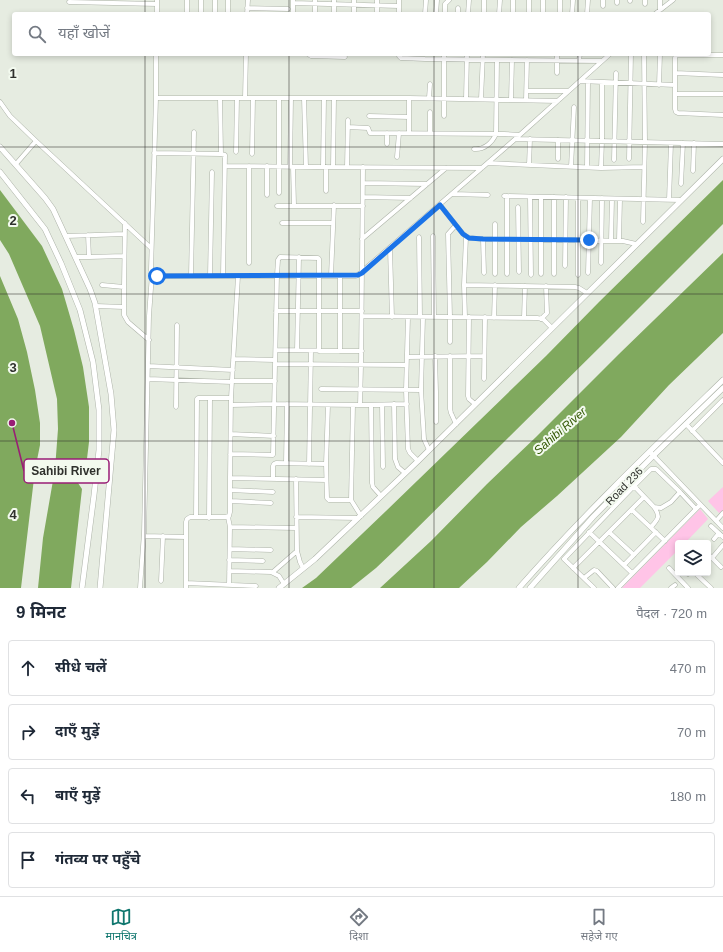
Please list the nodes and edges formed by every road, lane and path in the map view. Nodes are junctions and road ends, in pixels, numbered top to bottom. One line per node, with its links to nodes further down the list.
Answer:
1 (187, 0): 37 (street)
2 (201, 0): 38 (street)
3 (215, 0): 39 (street)
4 (228, 0): 40 (street)
5 (248, 0): 32 (street)
6 (377, 0): 29 (street)
7 (399, 0): 30 (street)
8 (426, 0): 44 (street)
9 (437, 0): 45 (street)
10 (449, 0): 46 (street)
11 (469, 0): 48 (street)
12 (484, 0): 49 (street)
13 (500, 0): 50 (street)
14 (514, 0): 51 (street)
15 (529, 0): 52 (street)
16 (543, 0): 53 (street)
17 (560, 0): 54 (street)
18 (573, 0): 55 (street)
19 (588, 0): 56 (street)
20 (603, 0): 31 (street)
21 (660, 0): 36 (street)
22 (673, 0): 36 (street)
23 (69, 2): 24 (street)
24 (157, 2)
25 (293, 2): 26 (street)
26 (315, 2): 27 (street)
27 (334, 2): 28 (street)
28 (354, 2): 29 (street)
29 (377, 5): 30 (street); 42 (street)
30 (399, 6): 43 (street)
31 (603, 6)
32 (247, 8): 34 (street); 41 (street)
33 (458, 8): 47 (street)
34 (268, 9): 35 (street)
35 (288, 9)
36 (660, 10): 57 (street)
37 (187, 12)
38 (201, 12)
39 (215, 12)
40 (228, 12)
41 (247, 12)
42 (377, 12)
43 (399, 12)
44 (425, 12)
45 (436, 12)
46 (445, 12)
47 (458, 12)
48 (468, 12)
49 (484, 12)
50 (499, 12)
51 (513, 12)
52 (530, 12)
53 (543, 12)
54 (560, 12)
55 (572, 12)
56 (588, 12)
57 (658, 12)
58 (711, 55): 59 (street)
59 (723, 55)
60 (156, 56): 104 (street)
61 (246, 56): 107 (street)
62 (311, 56): 76 (street)
63 (400, 56): 64 (street)
64 (425, 56): 77 (street)
65 (467, 56): 78 (street)
66 (483, 56): 79 (street)
67 (510, 56): 81 (street)
68 (534, 56): 83 (street)
69 (557, 56): 84 (street)
70 (580, 56): 85 (street)
71 (608, 56): 86 (street)
72 (631, 56): 95 (street)
73 (644, 56): 97 (street)
74 (660, 56): 98 (street)
75 (676, 56): 89 (street)
76 (345, 57)
77 (444, 59): 78 (street); 116 (street)
78 (466, 60): 79 (street); 117 (street)
79 (482, 60): 80 (street); 118 (street)
80 (497, 60): 81 (street); 119 (street)
81 (511, 60): 82 (street); 120 (street)
82 (527, 60): 83 (street); 100 (street)
83 (534, 60): 84 (street)
84 (556, 60): 85 (street); 87 (street)
85 (579, 60): 86 (street)
86 (603, 61): 91 (street)
87 (556, 73)
88 (616, 73): 94 (street)
89 (675, 73): 90 (street); 99 (street)
90 (723, 75)
91 (580, 81): 92 (street); 101 (street)
92 (588, 82): 93 (street); 144 (street)
93 (602, 82): 94 (street); 145 (street)
94 (616, 83): 95 (street); 146 (street)
95 (630, 83): 97 (street); 147 (street)
96 (430, 84): 115 (street)
97 (644, 84): 98 (street); 148 (street)
98 (659, 84): 99 (street)
99 (675, 85): 102 (street)
100 (526, 91): 101 (street); 121 (street)
101 (568, 92): 122 (street)
102 (675, 94): 103 (street); 126 (street)
103 (723, 94)
104 (156, 98): 105 (street); 157 (street)
105 (220, 98): 106 (street); 159 (street)
106 (237, 98): 107 (street); 156 (street)
107 (245, 98): 108 (street)
108 (253, 98): 109 (street); 160 (street)
109 (279, 98): 110 (street); 172 (street)
110 (291, 98): 111 (street); 173 (street)
111 (304, 98): 112 (street); 174 (street)
112 (324, 98): 113 (street); 175 (street)
113 (334, 98): 114 (street); 176 (street)
114 (409, 98): 115 (street); 129 (street)
115 (430, 98): 116 (street)
116 (444, 99): 117 (street); 128 (street)
117 (466, 99): 118 (street)
118 (481, 99): 119 (street)
119 (497, 100): 120 (street); 137 (street)
120 (511, 100): 121 (street)
121 (526, 100): 122 (street)
122 (558, 101): 138 (street)
123 (0, 102): 142 (street)
124 (574, 107): 143 (street)
125 (430, 112): 136 (street)
126 (723, 115)
127 (369, 116): 129 (street)
128 (444, 116)
129 (409, 117): 135 (street)
130 (348, 120): 131 (street)
131 (348, 127): 133 (street); 177 (street)
132 (194, 132): 158 (street)
133 (387, 133): 134 (street); 152 (street)
134 (399, 133): 135 (street); 161 (street)
135 (409, 133): 136 (street)
136 (430, 133): 137 (street)
137 (496, 134): 138 (street); 155 (street)
138 (520, 135): 139 (street)
139 (516, 139): 140 (street); 166 (street)
140 (530, 139): 141 (street); 168 (street)
141 (558, 140): 143 (street); 164 (street)
142 (36, 141): 167 (street); 217 (street)
143 (573, 141): 144 (street); 179 (street)
144 (587, 141): 145 (street); 180 (street)
145 (602, 141): 146 (street); 184 (street)
146 (615, 142): 147 (street); 165 (street)
147 (630, 142): 148 (street); 162 (street)
148 (645, 142): 149 (street); 181 (street)
149 (671, 143): 150 (street); 208 (street)
150 (683, 143): 151 (street); 190 (street)
151 (694, 143): 153 (street); 187 (street)
152 (386, 144)
153 (723, 144)
154 (0, 147): 167 (street)
155 (474, 149)
156 (236, 152)
157 (154, 153): 158 (street); 243 (street)
158 (193, 154): 159 (street); 265 (street)
159 (221, 154): 169 (street)
160 (252, 154)
161 (397, 158)
162 (630, 159)
163 (723, 159): 209 (street)
164 (558, 160)
165 (614, 160)
166 (488, 163): 168 (street); 183 (street)
167 (16, 164): 223 (street)
168 (529, 165): 179 (street)
169 (225, 166): 170 (street); 267 (street)
170 (249, 166): 171 (street); 249 (street)
171 (268, 166): 172 (street); 194 (street)
172 (280, 166): 173 (street); 192 (street)
173 (292, 167): 174 (street); 210 (street)
174 (306, 167): 175 (street)
175 (325, 167): 176 (street); 191 (street)
176 (333, 167): 177 (street)
177 (347, 167): 178 (street)
178 (363, 167): 182 (street); 188 (street)
179 (572, 167): 180 (street)
180 (587, 167): 184 (street)
181 (644, 167): 184 (street); 207 (street)
182 (446, 168): 183 (street); 189 (street)
183 (482, 168): 193 (street)
184 (601, 168)
185 (0, 172): 427 (street)
186 (212, 172): 266 (street)
187 (693, 172)
188 (363, 183): 189 (street); 196 (street)
189 (428, 184): 201 (street)
190 (681, 184)
191 (326, 191)
192 (279, 193)
193 (453, 194): 195 (street); 212 (street)
194 (267, 195)
195 (488, 195)
196 (363, 197): 201 (street); 214 (street)
197 (530, 197): 198 (street); 231 (street); 233 (street)
198 (541, 197): 199 (street); 234 (street)
199 (554, 197): 200 (street); 235 (street)
200 (566, 197): 202 (street); 236 (street)
201 (411, 198): 228 (street)
202 (578, 198): 203 (street); 237 (street)
203 (590, 198): 204 (street); 238 (street)
204 (602, 198): 205 (street); 239 (street)
205 (612, 199): 206 (street); 240 (street)
206 (620, 199): 207 (street); 241 (street)
207 (643, 200): 208 (street); 216 (street)
208 (669, 200): 209 (street)
209 (680, 200): 242 (street)
210 (294, 205): 211 (street); 213 (street)
211 (334, 205): 214 (street); 219 (street)
212 (440, 205): 221 (street); 244 (street)
213 (277, 206)
214 (363, 206): 228 (street)
215 (518, 207): 232 (street)
216 (643, 222)
217 (125, 223): 222 (street); 243 (street)
218 (282, 223): 219 (street)
219 (333, 223): 270 (street)
220 (495, 224): 230 (street)
221 (456, 225): 227 (street); 291 (street)
222 (125, 234): 224 (street); 245 (street)
223 (66, 236): 224 (street); 246 (street)
224 (88, 236): 247 (street)
225 (433, 236): 290 (street)
226 (419, 237): 289 (street)
227 (466, 237): 229 (street); 273 (street)
228 (362, 239): 254 (street)
229 (483, 239): 230 (street); 255 (street)
230 (495, 239): 231 (street); 257 (street)
231 (507, 239): 232 (street); 258 (street)
232 (519, 239): 233 (street); 252 (street)
233 (530, 239): 234 (street); 263 (street)
234 (541, 239): 235 (street); 259 (street)
235 (554, 239): 236 (street); 260 (street)
236 (566, 239): 237 (street); 251 (street)
237 (578, 240): 238 (street); 264 (street)
238 (589, 240): 239 (street); 253 (street)
239 (602, 240): 240 (street); 250 (street)
240 (611, 240): 241 (street)
241 (619, 240): 242 (street)
242 (636, 244): 278 (street)
243 (151, 248): 256 (street)
244 (390, 249): 254 (street); 287 (street)
245 (124, 256): 247 (street); 277 (street)
246 (76, 257): 247 (street); 279 (street)
247 (89, 257)
248 (299, 257): 261 (street); 262 (street); 269 (street)
249 (249, 263)
250 (601, 263)
251 (565, 266)
252 (519, 272)
253 (588, 272)
254 (362, 273): 271 (street); 285 (street)
255 (484, 273)
256 (152, 274): 265 (street); 299 (street)
257 (495, 274)
258 (507, 274)
259 (541, 274)
260 (554, 274)
261 (277, 275): 262 (street); 268 (street); 281 (street)
262 (299, 275): 269 (street); 282 (street)
263 (531, 275)
264 (578, 275)
265 (191, 276): 266 (street)
266 (210, 276): 267 (street)
267 (223, 276): 268 (street)
268 (238, 276): 313 (street)
269 (319, 276): 270 (street); 283 (street)
270 (332, 276): 271 (street)
271 (340, 276): 284 (street)
272 (102, 285): 277 (street)
273 (464, 285): 274 (street); 292 (street)
274 (495, 285): 275 (street); 294 (street)
275 (525, 286): 276 (street); 295 (street)
276 (546, 286): 278 (street); 296 (street)
277 (124, 287): 280 (street)
278 (587, 293): 298 (street)
279 (96, 306): 280 (street); 428 (street)
280 (124, 307): 299 (street)
281 (276, 311): 282 (street); 301 (street)
282 (298, 311): 283 (street); 302 (street)
283 (319, 311): 284 (street); 304 (street)
284 (340, 311): 285 (street); 305 (street)
285 (362, 311): 286 (street)
286 (362, 316): 287 (street); 306 (street)
287 (392, 317): 288 (street)
288 (408, 317): 289 (street); 311 (street)
289 (422, 317): 290 (street); 312 (street)
290 (434, 317): 291 (street)
291 (450, 317): 292 (street); 300 (street)
292 (467, 317): 293 (street); 309 (street)
293 (485, 317): 294 (street); 310 (street)
294 (494, 318): 295 (street)
295 (524, 318): 296 (street)
296 (541, 319): 298 (street)
297 (177, 325): 319 (street)
298 (552, 328): 339 (street)
299 (149, 340): 318 (street)
300 (450, 342)
301 (276, 350): 302 (street); 314 (street)
302 (297, 350): 303 (street)
303 (311, 351): 304 (street); 315 (street)
304 (319, 351): 305 (street)
305 (340, 351): 306 (street)
306 (362, 351): 316 (street)
307 (435, 356): 308 (street); 312 (street); 348 (street)
308 (450, 356): 309 (street); 349 (street)
309 (468, 356): 310 (street); 339 (street)
310 (484, 356): 322 (street)
311 (407, 357): 312 (street); 317 (street)
312 (423, 357): 331 (street)
313 (233, 359): 314 (street); 320 (street)
314 (275, 362): 315 (street); 325 (street)
315 (311, 364): 316 (street); 341 (street)
316 (362, 365): 317 (street); 329 (street)
317 (406, 365): 330 (street)
318 (148, 366): 319 (street); 321 (street)
319 (176, 368): 320 (street); 323 (street)
320 (233, 370): 326 (street)
321 (148, 379): 323 (street); 397 (street)
322 (484, 379)
323 (177, 380): 326 (street); 347 (street)
324 (723, 380): 356 (street)
325 (275, 381): 326 (street); 335 (street)
326 (232, 382): 333 (street)
327 (723, 388): 350 (street, Road 236)
328 (321, 389): 329 (street)
329 (361, 390): 330 (street); 344 (street)
330 (406, 390): 331 (street); 338 (street)
331 (421, 390): 354 (street)
332 (210, 398): 333 (street); 383 (street); 386 (street)
333 (231, 398): 340 (street)
334 (723, 400): 351 (street)
335 (274, 404): 336 (street); 340 (street); 353 (street)
336 (287, 404): 341 (street); 358 (street)
337 (394, 404): 338 (street); 346 (street); 363 (street)
338 (406, 404): 357 (street)
339 (475, 404): 349 (street)
340 (231, 405): 352 (street)
341 (310, 405): 342 (street); 360 (street)
342 (328, 405): 343 (street); 361 (street)
343 (353, 405): 344 (street); 374 (street)
344 (360, 405): 345 (street)
345 (371, 405): 346 (street); 372 (street)
346 (382, 405): 362 (street)
347 (176, 407)
348 (436, 422)
349 (456, 424): 354 (street)
350 (686, 424): 351 (street); 356 (street, Road 236)
351 (692, 431): 359 (street)
352 (231, 434): 353 (street); 355 (street)
353 (274, 436): 355 (street)
354 (429, 450): 357 (street)
355 (230, 454): 364 (street)
356 (651, 454): 377 (street); 431 (street); 432 (street, Road 236)
357 (418, 461): 363 (street)
358 (286, 463): 360 (street); 365 (street)
359 (723, 463)
360 (309, 464): 361 (street)
361 (326, 464): 367 (street)
362 (383, 467)
363 (405, 473): 372 (street)
364 (230, 478): 365 (street); 369 (street)
365 (273, 479): 366 (street)
366 (296, 479): 367 (street); 384 (street)
367 (326, 480): 374 (street)
368 (634, 486): 371 (street); 373 (street); 393 (street)
369 (230, 490): 370 (street); 375 (street)
370 (273, 492)
371 (680, 492): 378 (street); 379 (street)
372 (381, 496): 385 (street)
373 (644, 497): 378 (street); 380 (street)
374 (351, 500): 385 (street)
375 (230, 501): 376 (street); 382 (street)
376 (271, 503)
377 (700, 505): 379 (street); 387 (street)
378 (654, 507): 390 (street)
379 (696, 509): 402 (street)
380 (632, 510): 390 (street); 394 (street)
381 (723, 513): 387 (street)
382 (228, 516): 386 (street); 389 (street)
383 (196, 517): 386 (street); 399 (street)
384 (296, 517): 385 (street); 391 (street)
385 (359, 517): 414 (street)
386 (209, 518)
387 (716, 521): 392 (street)
388 (711, 526): 396 (street)
389 (230, 527): 391 (street); 405 (street)
390 (650, 527): 395 (street)
391 (296, 528): 407 (street)
392 (723, 528)
393 (589, 532): 403 (street); 415 (street)
394 (609, 532): 403 (street); 408 (street)
395 (656, 532): 402 (street); 408 (street)
396 (719, 533): 400 (street); 401 (street)
397 (144, 536): 398 (street); 429 (street)
398 (164, 536): 399 (street); 422 (street)
399 (186, 537): 425 (street)
400 (723, 537)
401 (714, 539)
402 (665, 540): 419 (street)
403 (599, 542): 412 (street); 415 (street)
404 (723, 545): 409 (street)
405 (230, 549): 406 (street); 410 (street)
406 (271, 550)
407 (297, 551): 414 (street); 418 (street)
408 (634, 555): 412 (street)
409 (712, 558): 413 (street)
410 (229, 560): 411 (street); 417 (street)
411 (263, 561)
412 (624, 565): 419 (street)
413 (721, 566)
414 (303, 568): 423 (street)
415 (573, 568): 421 (street)
416 (669, 568): 436 (street)
417 (229, 571): 418 (street); 424 (street)
418 (274, 572): 423 (street)
419 (632, 573): 435 (street)
420 (698, 576): 437 (street)
421 (584, 578): 433 (street); 434 (street)
422 (161, 581)
423 (284, 584): 430 (street)
424 (229, 585): 425 (street); 426 (street)
425 (186, 586)
426 (256, 586)
427 (82, 588)
428 (100, 588)
429 (140, 588)
430 (279, 588)
431 (519, 588)
432 (530, 588)
433 (594, 588)
434 (613, 588)
435 (618, 588)
436 (688, 588)
437 (711, 588)

